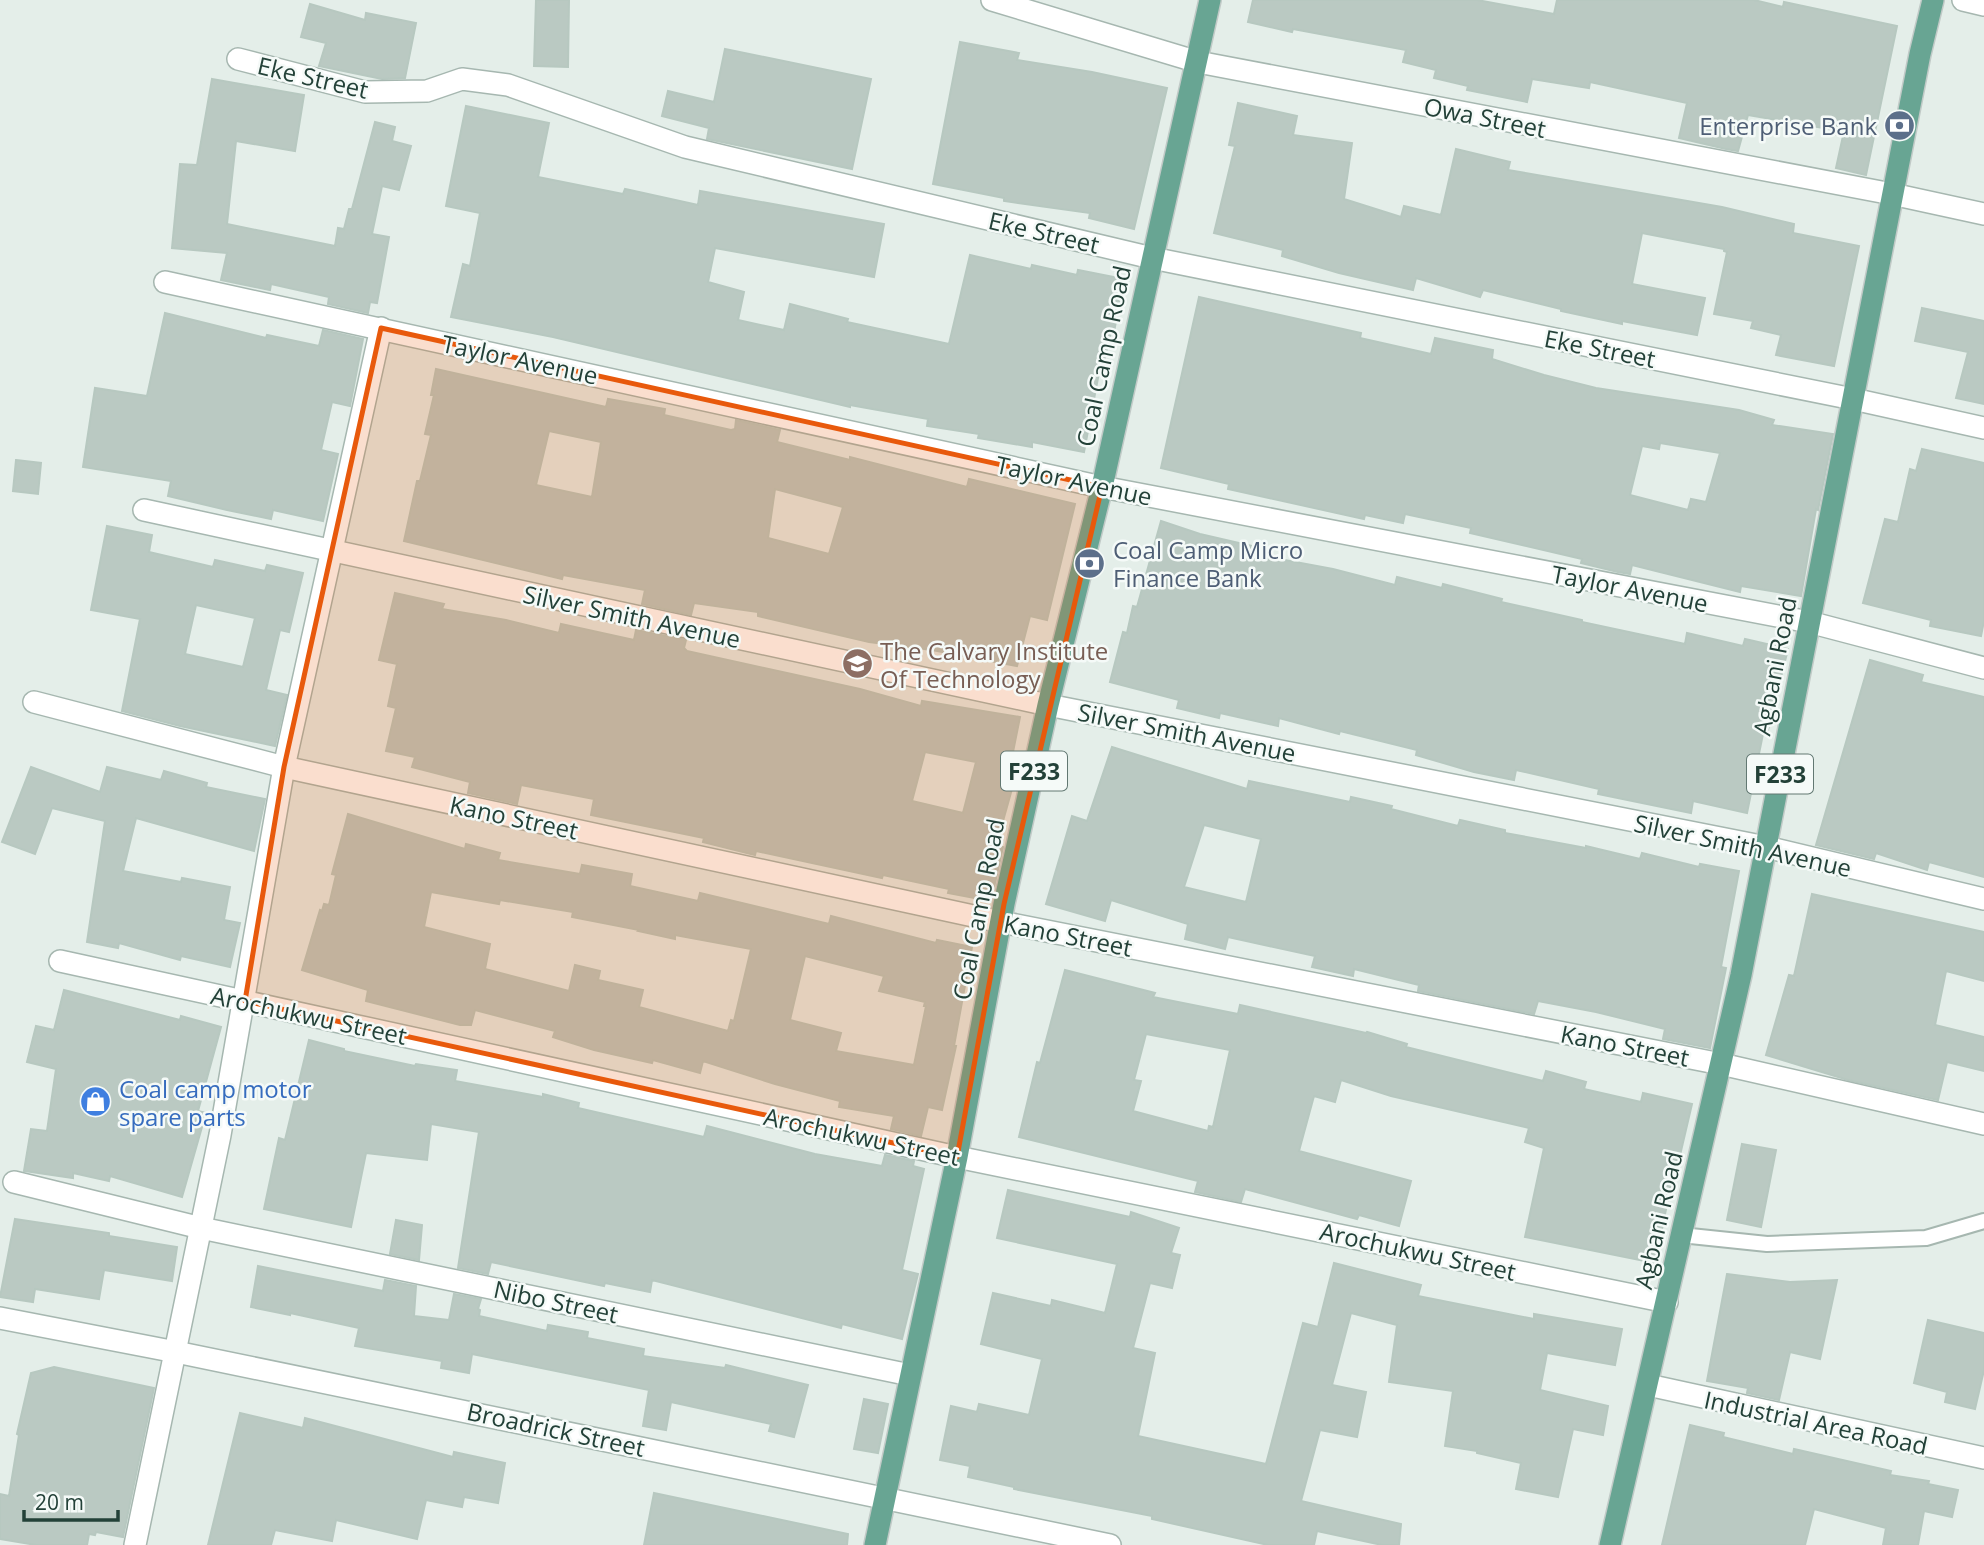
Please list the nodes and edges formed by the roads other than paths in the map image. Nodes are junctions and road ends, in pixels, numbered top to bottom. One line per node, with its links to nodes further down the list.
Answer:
1 (992, 0): 7 (street, Owa Street)
2 (1210, 0): 7 (main road, Coal Camp Road / F233)
3 (1933, 0): 8 (main road, Agbani Road / F233)
4 (1963, 0): 5 (street)
5 (1984, 5)
6 (237, 59): 10 (street, Eke Street)
7 (1198, 62): 8 (street, Owa Street); 10 (main road, Coal Camp Road / F233)
8 (1892, 194): 9 (street, Owa Street); 13 (main road, Agbani Road / F233)
9 (1984, 214)
10 (1152, 258): 13 (street, Eke Street); 15 (main road, Coal Camp Road / F233)
11 (165, 282): 12 (street, Taylor Avenue)
12 (381, 328): 15 (street, Taylor Avenue); 17 (street)
13 (1853, 399): 14 (street, Eke Street); 18 (main road, Agbani Road / F233)
14 (1984, 428)
15 (1102, 487): 18 (street, Taylor Avenue); 21 (main road, Coal Camp Road / F233)
16 (144, 510): 17 (street, Silver Smith Avenue)
17 (332, 551): 21 (street, Silver Smith Avenue); 22 (street)
18 (1809, 622): 19 (street, Taylor Avenue); 23 (main road, Agbani Road / F233)
19 (1984, 668)
20 (34, 702): 22 (street, Kano Street)
21 (1048, 705): 23 (street, Silver Smith Avenue); 25 (main road, Coal Camp Road / F233)
22 (284, 767): 25 (street, Kano Street); 27 (street)
23 (1766, 847): 24 (street, Silver Smith Avenue); 28 (main road, Agbani Road / F233)
24 (1984, 899)
25 (1001, 922): 28 (street, Kano Street); 30 (main road, Coal Camp Road / F233)
26 (60, 961): 27 (street, Arochukwu Street)
27 (245, 1001): 30 (street, Arochukwu Street); 33 (street)
28 (1721, 1064): 29 (street, Kano Street); 34 (main road, Agbani Road / F233)
29 (1984, 1124)
30 (957, 1157): 35 (street, Arochukwu Street); 38 (main road, Coal Camp Road / F233)
31 (14, 1182): 33 (street, Nibo Street)
32 (1984, 1221): 34 (lane)
33 (201, 1228): 37 (street); 38 (street, Nibo Street)
34 (1681, 1236): 35 (main road, Agbani Road / F233)
35 (1667, 1302): 39 (main road, Agbani Road / F233)
36 (0, 1318): 37 (street, Broadrick Street)
37 (176, 1352): 41 (street, Broadrick Street); 42 (street)
38 (910, 1374): 41 (main road, Coal Camp Road / F233)
39 (1647, 1385): 40 (street, Industrial Area Road); 45 (main road, Agbani Road / F233)
40 (1984, 1458)
41 (886, 1497): 43 (main road, Coal Camp Road / F233); 44 (street, Broadrick Street)
42 (135, 1545)
43 (875, 1545)
44 (1110, 1545)
45 (1610, 1545)

